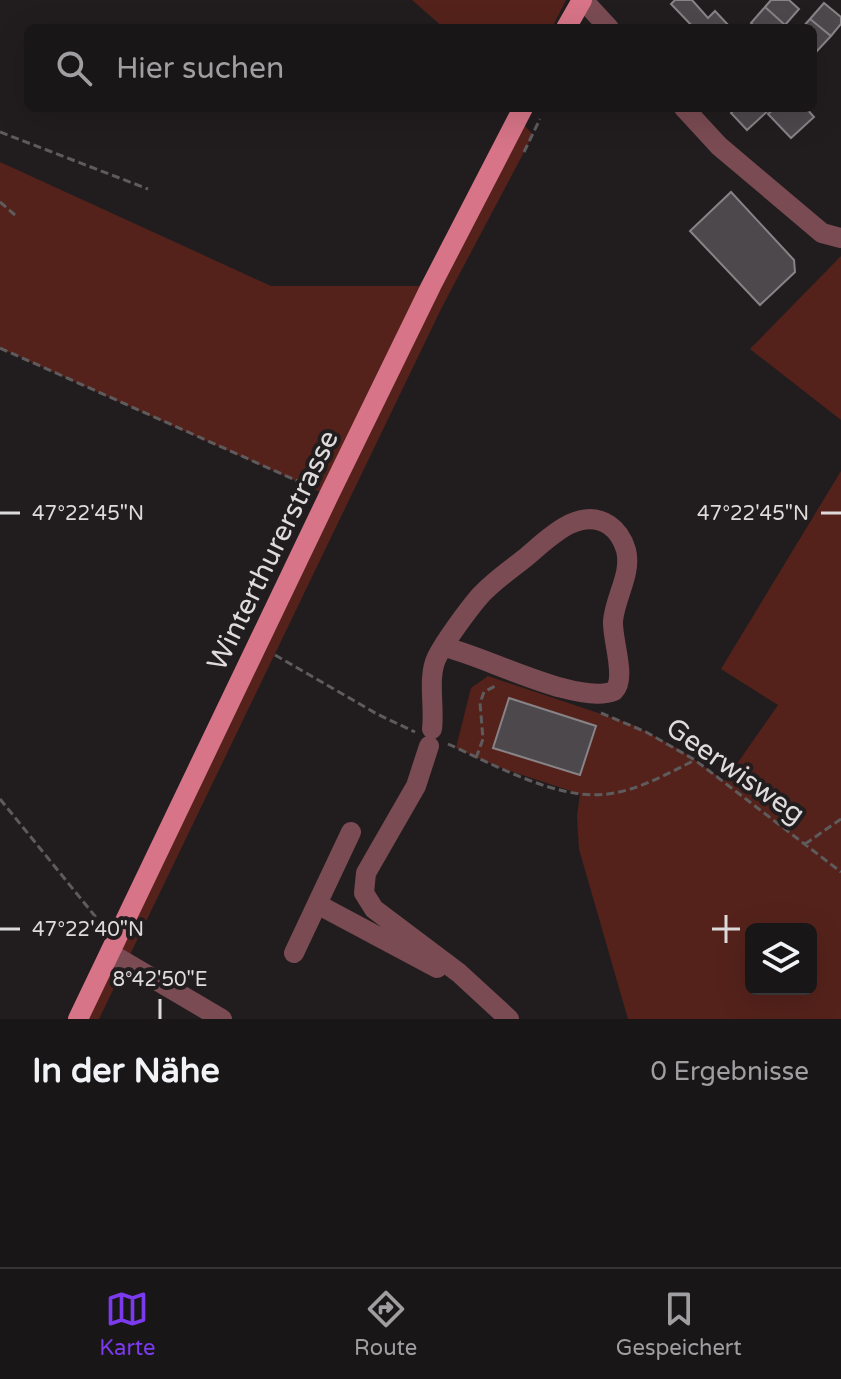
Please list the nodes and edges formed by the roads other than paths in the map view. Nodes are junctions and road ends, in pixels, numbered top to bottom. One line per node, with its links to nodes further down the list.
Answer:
1 (582, 0): 2 (main road); 3 (street)
2 (568, 24)
3 (605, 24)
4 (521, 112): 10 (main road, Winterthurerstrasse)
5 (688, 112): 6 (street)
6 (841, 238)
7 (444, 647): 7 (street); 12 (street)
8 (351, 832): 9 (street)
9 (317, 904): 11 (street); 12 (street)
10 (113, 947): 13 (main road, Winterthurerstrasse); 14 (street)
11 (294, 953)
12 (476, 988): 15 (street)
13 (78, 1019)
14 (222, 1019)
15 (509, 1019)

